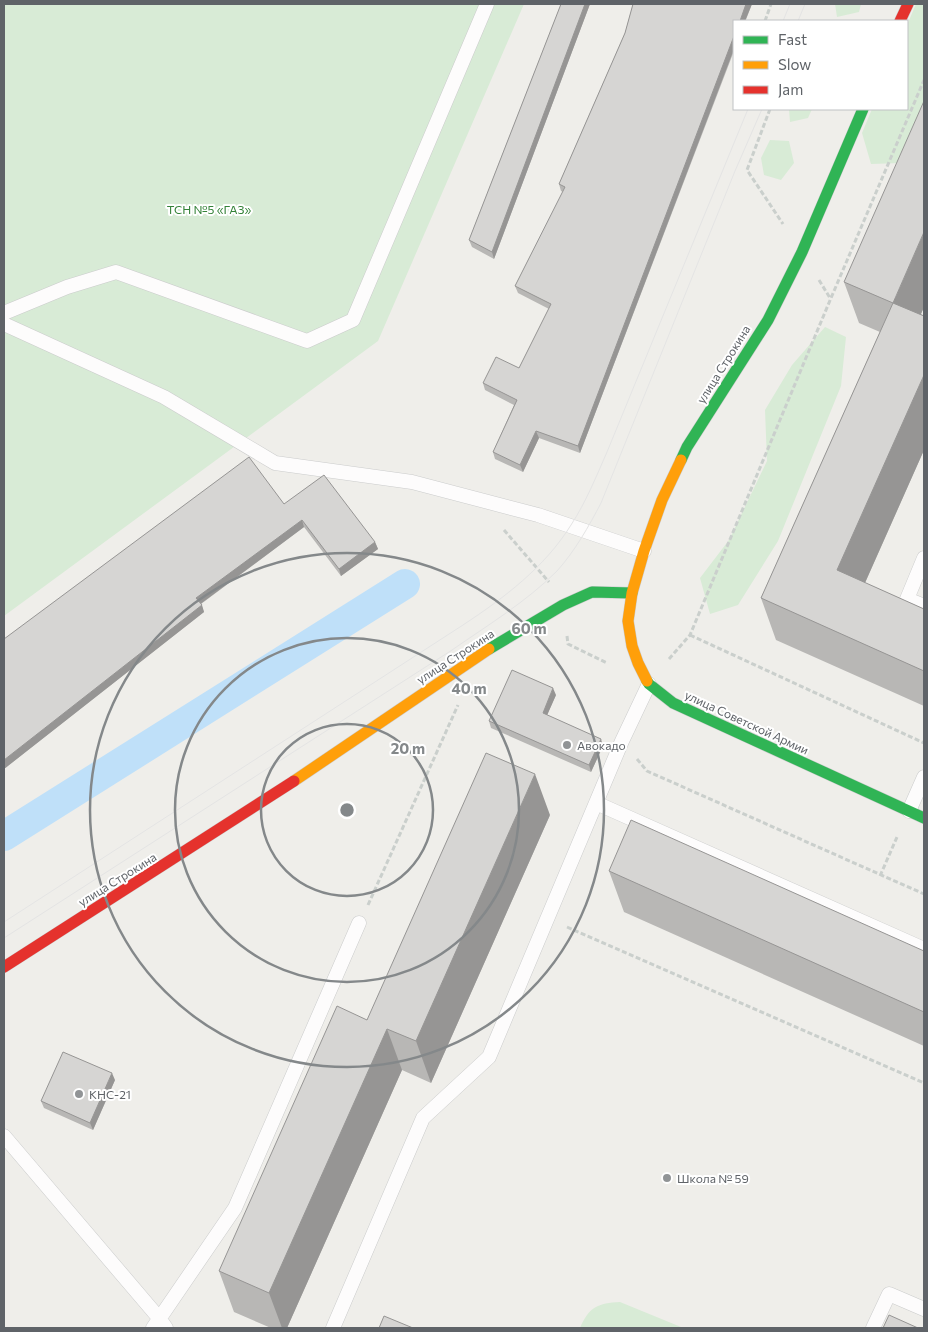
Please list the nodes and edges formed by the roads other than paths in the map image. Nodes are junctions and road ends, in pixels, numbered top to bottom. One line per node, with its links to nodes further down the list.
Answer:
1 (487, 4): 5 (lane)
2 (908, 4): 3 (street)
3 (900, 20)
4 (863, 110): 7 (street, улица Строкина)
5 (4, 313)
6 (4, 324): 7 (lane)
7 (644, 551): 9 (street, улица Строкина)
8 (924, 558): 10 (lane)
9 (632, 593): 11 (street, улица Советской Армии); 18 (street, улица Строкина)
10 (924, 606)
11 (649, 684): 13 (lane); 14 (street, улица Советской Армии)
12 (924, 777): 14 (lane)
13 (596, 804): 17 (lane); 22 (lane)
14 (909, 811): 15 (street, улица Советской Армии)
15 (924, 818)
16 (359, 923): 21 (lane)
17 (924, 949)
18 (4, 967)
19 (4, 1136): 21 (lane)
20 (924, 1309): 23 (lane)
21 (159, 1325)
22 (333, 1328)
23 (873, 1328)

